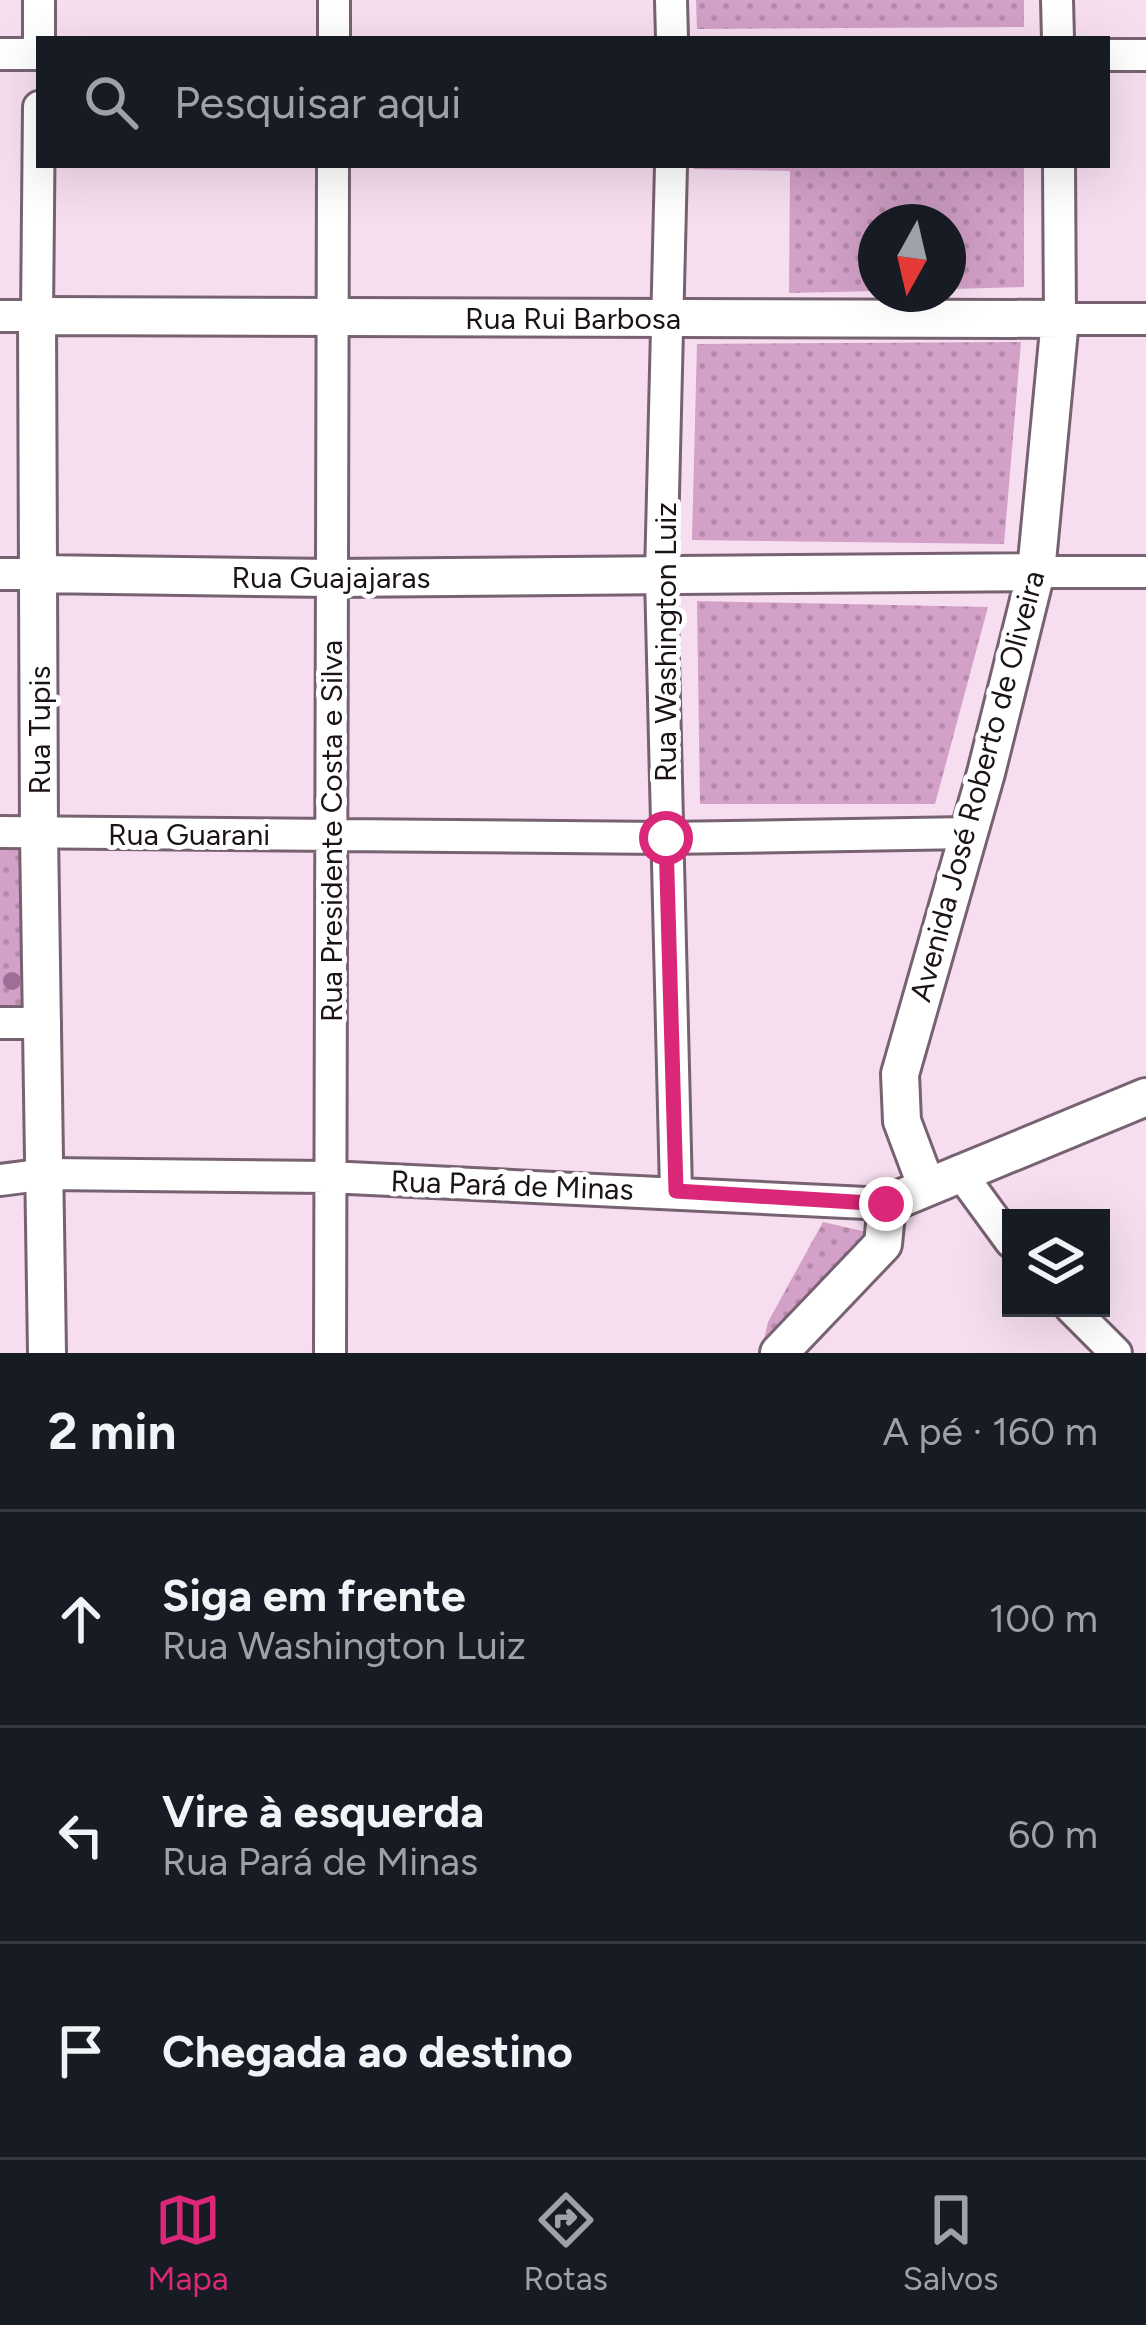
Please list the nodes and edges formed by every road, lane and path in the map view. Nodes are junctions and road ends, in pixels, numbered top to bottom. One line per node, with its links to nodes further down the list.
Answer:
1 (39, 0): 5 (street)
2 (334, 0): 6 (street)
3 (671, 0): 7 (street)
4 (1057, 0): 8 (street)
5 (40, 36)
6 (334, 36)
7 (672, 36)
8 (1058, 36)
9 (0, 54): 10 (street)
10 (36, 54)
11 (1110, 55): 12 (street)
12 (1146, 55)
13 (38, 168): 18 (street, Rua Tupis)
14 (334, 168): 19 (street, Rua Presidente Costa e Silva)
15 (671, 168): 22 (street, Rua Washington Luiz)
16 (1059, 168): 20 (street, Avenida José Roberto de Oliveira)
17 (0, 316): 18 (street, Rua Rui Barbosa)
18 (37, 316): 19 (main road, Rua Rui Barbosa); 26 (main road, Rua Tupis)
19 (332, 316): 22 (main road, Rua Rui Barbosa); 28 (street, Rua Presidente Costa e Silva)
20 (1060, 319): 21 (street, Rua Rui Barbosa); 22 (main road, Rua Rui Barbosa); 23 (main road, Avenida José Roberto de Oliveira)
21 (1146, 319)
22 (669, 320): 27 (street, Rua Washington Luiz)
23 (1036, 572): 24 (street); 27 (main road, Rua Guajajaras); 30 (main road, Avenida José Roberto de Oliveira)
24 (1146, 572)
25 (0, 574): 26 (street, Rua Guajajaras)
26 (38, 574): 28 (main road, Rua Guajajaras); 31 (main road, Rua Tupis)
27 (661, 576): 28 (main road, Rua Guajajaras); 33 (street, Rua Washington Luiz)
28 (332, 578): 32 (street, Rua Presidente Costa e Silva)
29 (0, 832): 31 (street, Rua Guarani)
30 (969, 832): 33 (street, Rua Guarani); 39 (main road, Avenida José Roberto de Oliveira)
31 (39, 834): 32 (street, Rua Guarani); 35 (main road, Rua Tupis)
32 (334, 835): 33 (street, Rua Guarani); 38 (street, Rua Presidente Costa e Silva)
33 (666, 838): 41 (street, Rua Washington Luiz)
34 (0, 1023): 35 (street)
35 (45, 1023): 37 (main road, Rua Tupis)
36 (1146, 1096): 39 (main road)
37 (47, 1174): 38 (street, Rua Pará de Minas); 40 (street, Rua Pará de Minas); 45 (main road, Rua Tupis)
38 (328, 1177): 41 (street, Rua Pará de Minas); 46 (street, Rua Presidente Costa e Silva)
39 (942, 1178): 42 (main road); 43 (street)
40 (0, 1180)
41 (676, 1191): 42 (street, Rua Pará de Minas)
42 (886, 1204): 47 (main road)
43 (1002, 1234)
44 (1080, 1317): 48 (street)
45 (47, 1353)
46 (330, 1353)
47 (778, 1353)
48 (1116, 1353)

